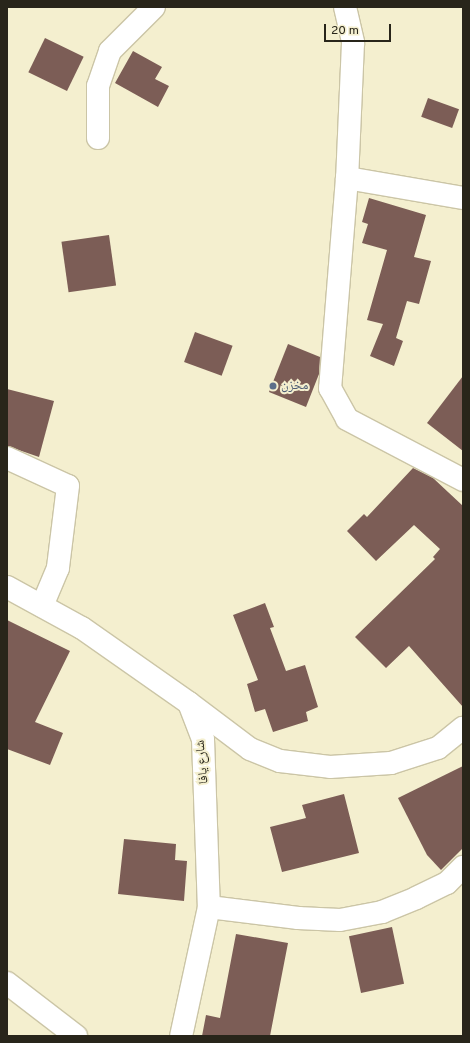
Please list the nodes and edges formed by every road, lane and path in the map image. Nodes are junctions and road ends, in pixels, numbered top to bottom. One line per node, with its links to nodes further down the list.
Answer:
1 (154, 7): 3 (street)
2 (345, 7): 4 (street)
3 (98, 138)
4 (347, 178): 5 (street); 7 (street)
5 (463, 198)
6 (7, 458): 9 (street)
7 (463, 480)
8 (7, 587): 9 (street)
9 (42, 606): 10 (street)
10 (189, 704): 11 (street); 13 (street, شارع يافا)
11 (463, 728)
12 (463, 867): 13 (street)
13 (209, 907): 16 (street, شارع يافا)
14 (7, 984): 15 (street)
15 (76, 1036)
16 (181, 1036)

